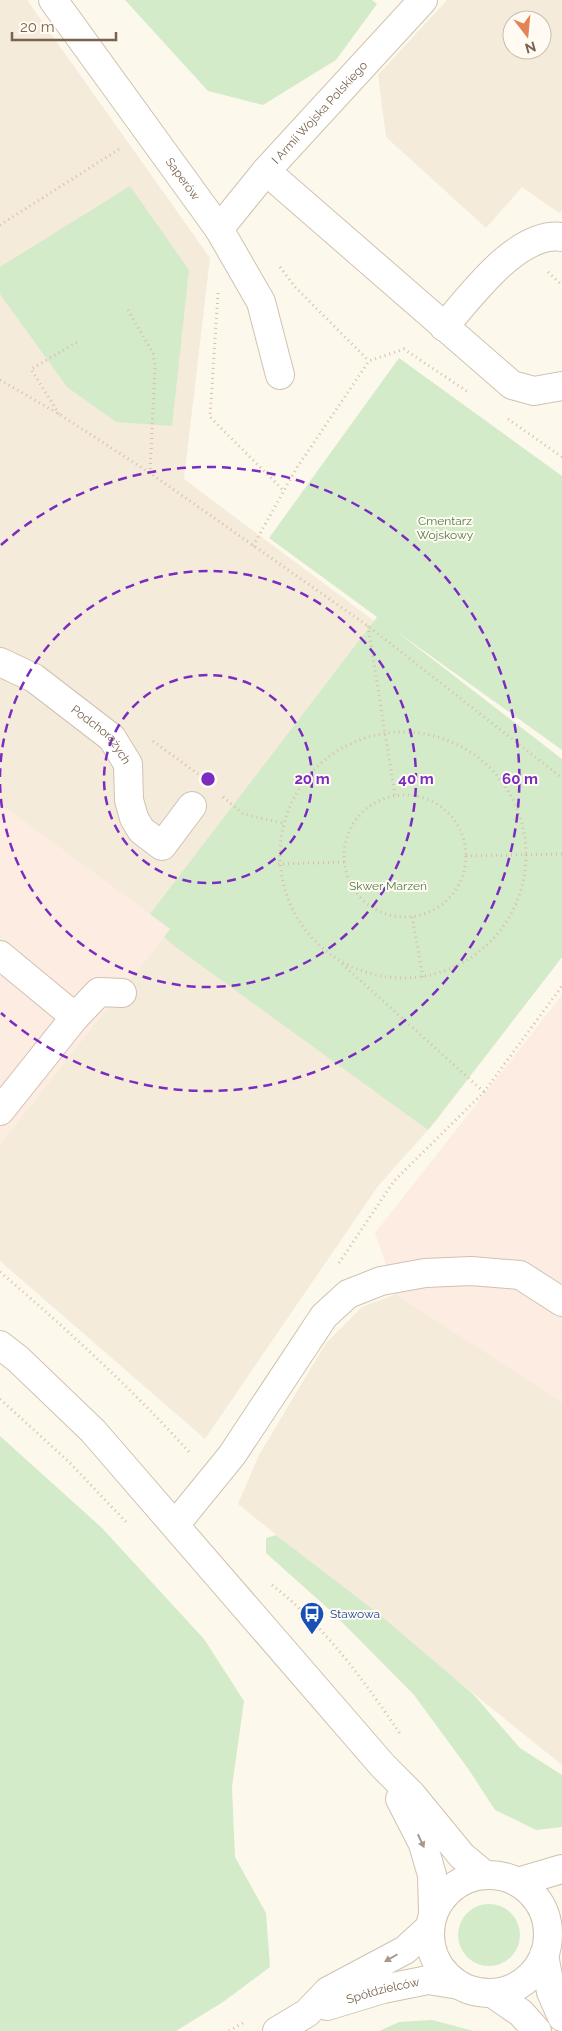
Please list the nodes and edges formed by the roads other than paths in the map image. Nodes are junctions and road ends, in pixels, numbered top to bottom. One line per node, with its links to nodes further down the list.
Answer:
1 (53, 0): 4 (street, Saperów)
2 (423, 0): 3 (street, I Armii Wojska Polskiego)
3 (266, 171): 4 (street, I Armii Wojska Polskiego); 6 (street)
4 (220, 229): 7 (street, Saperów)
5 (562, 237): 6 (street)
6 (444, 327): 8 (street)
7 (280, 375)
8 (562, 386)
9 (0, 662): 10 (street, Podchorążych)
10 (192, 806)
11 (0, 955): 13 (street)
12 (122, 994): 13 (street)
13 (75, 1016): 14 (street)
14 (0, 1111)
15 (562, 1302): 17 (street)
16 (0, 1345): 17 (street)
17 (175, 1525): 18 (street)
18 (383, 1766): 20 (street); 23 (street, one-way to 23)
19 (562, 1869): 21 (street)
20 (486, 1875): 21 (street); 23 (street)
21 (518, 1882): 24 (street)
22 (562, 1912): 24 (street)
23 (431, 1920): 25 (street); 27 (street, Spółdzielców, one-way to 27)
24 (546, 1947): 26 (street); 28 (street)
25 (460, 1985): 26 (street); 27 (street, Spółdzielców)
26 (492, 1993): 30 (street)
27 (307, 2013): 29 (street, Spółdzielców)
28 (562, 2017)
29 (266, 2024)
30 (537, 2031)

